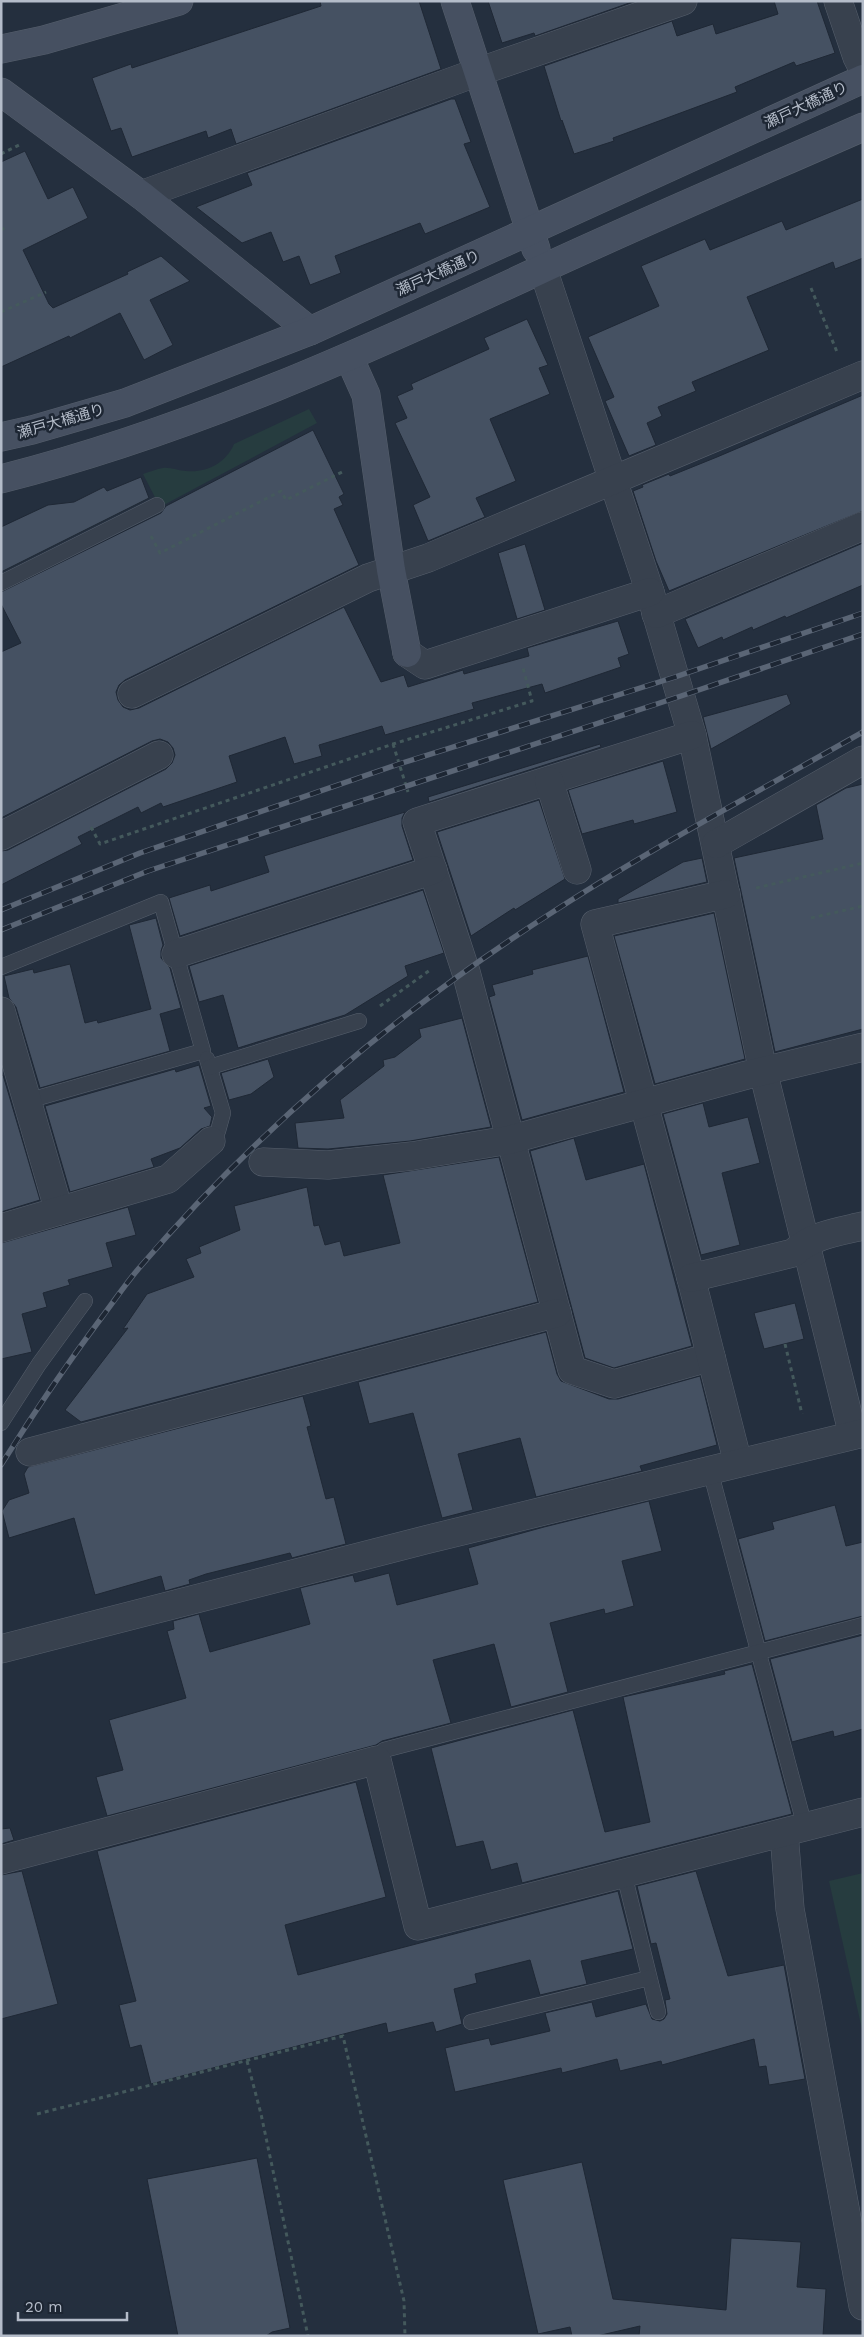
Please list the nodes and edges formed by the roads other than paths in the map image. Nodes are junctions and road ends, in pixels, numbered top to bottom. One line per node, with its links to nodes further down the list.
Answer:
1 (179, 1): 5 (street)
2 (455, 1): 7 (street)
3 (683, 1): 7 (street)
4 (838, 1): 6 (street)
5 (1, 48)
6 (863, 69)
7 (478, 72): 11 (street); 12 (street)
8 (863, 79): 12 (street, 瀬戸大橋通り)
9 (1, 92): 11 (street)
10 (863, 127): 13 (street)
11 (141, 195): 14 (street)
12 (531, 232): 13 (street); 14 (street, 瀬戸大橋通り)
13 (543, 269): 15 (street); 19 (street)
14 (310, 331): 17 (street, 瀬戸大橋通り)
15 (349, 357): 18 (street); 22 (street)
16 (856, 378): 19 (street)
17 (1, 437)
18 (1, 479)
19 (611, 479): 22 (street); 24 (street)
20 (157, 504): 23 (lane)
21 (863, 526): 24 (street)
22 (391, 570): 24 (street); 25 (street)
23 (1, 583)
24 (653, 603): 26 (street)
25 (132, 694)
26 (692, 735): 29 (street); 31 (street)
27 (159, 755): 30 (street)
28 (863, 760): 31 (street)
29 (549, 782): 32 (street); 33 (street)
30 (1, 836)
31 (716, 844): 34 (street)
32 (433, 870): 35 (street); 45 (street)
33 (577, 870)
34 (726, 894): 42 (street); 44 (street)
35 (176, 954): 36 (lane); 40 (lane)
36 (1, 967)
37 (1, 1011): 43 (street)
38 (359, 1021): 41 (lane)
39 (863, 1046): 42 (street)
40 (203, 1051): 41 (lane); 43 (lane)
41 (210, 1066): 46 (lane)
42 (764, 1070): 44 (street); 51 (street)
43 (27, 1100): 48 (street)
44 (643, 1103): 45 (street); 52 (street)
45 (510, 1140): 47 (street); 54 (street)
46 (211, 1141): 48 (street)
47 (262, 1162)
48 (59, 1211): 50 (street)
49 (863, 1226): 51 (street)
50 (1, 1228)
51 (805, 1242): 52 (street); 57 (street)
52 (691, 1278): 55 (street)
53 (85, 1301): 56 (lane)
54 (557, 1314): 55 (street); 58 (street)
55 (711, 1357): 59 (street)
56 (1, 1423)
57 (858, 1434): 59 (street)
58 (30, 1452)
59 (738, 1464): 60 (street)
60 (710, 1470): 62 (street); 63 (lane)
61 (863, 1625): 63 (lane)
62 (1, 1649)
63 (760, 1652): 64 (lane); 66 (lane)
64 (378, 1760): 67 (street); 68 (street)
65 (863, 1812): 66 (street)
66 (795, 1830): 68 (street); 72 (street)
67 (1, 1860)
68 (624, 1874): 69 (lane)
69 (649, 1978): 70 (lane); 71 (lane)
70 (658, 2012)
71 (471, 2022)
72 (863, 2306)

